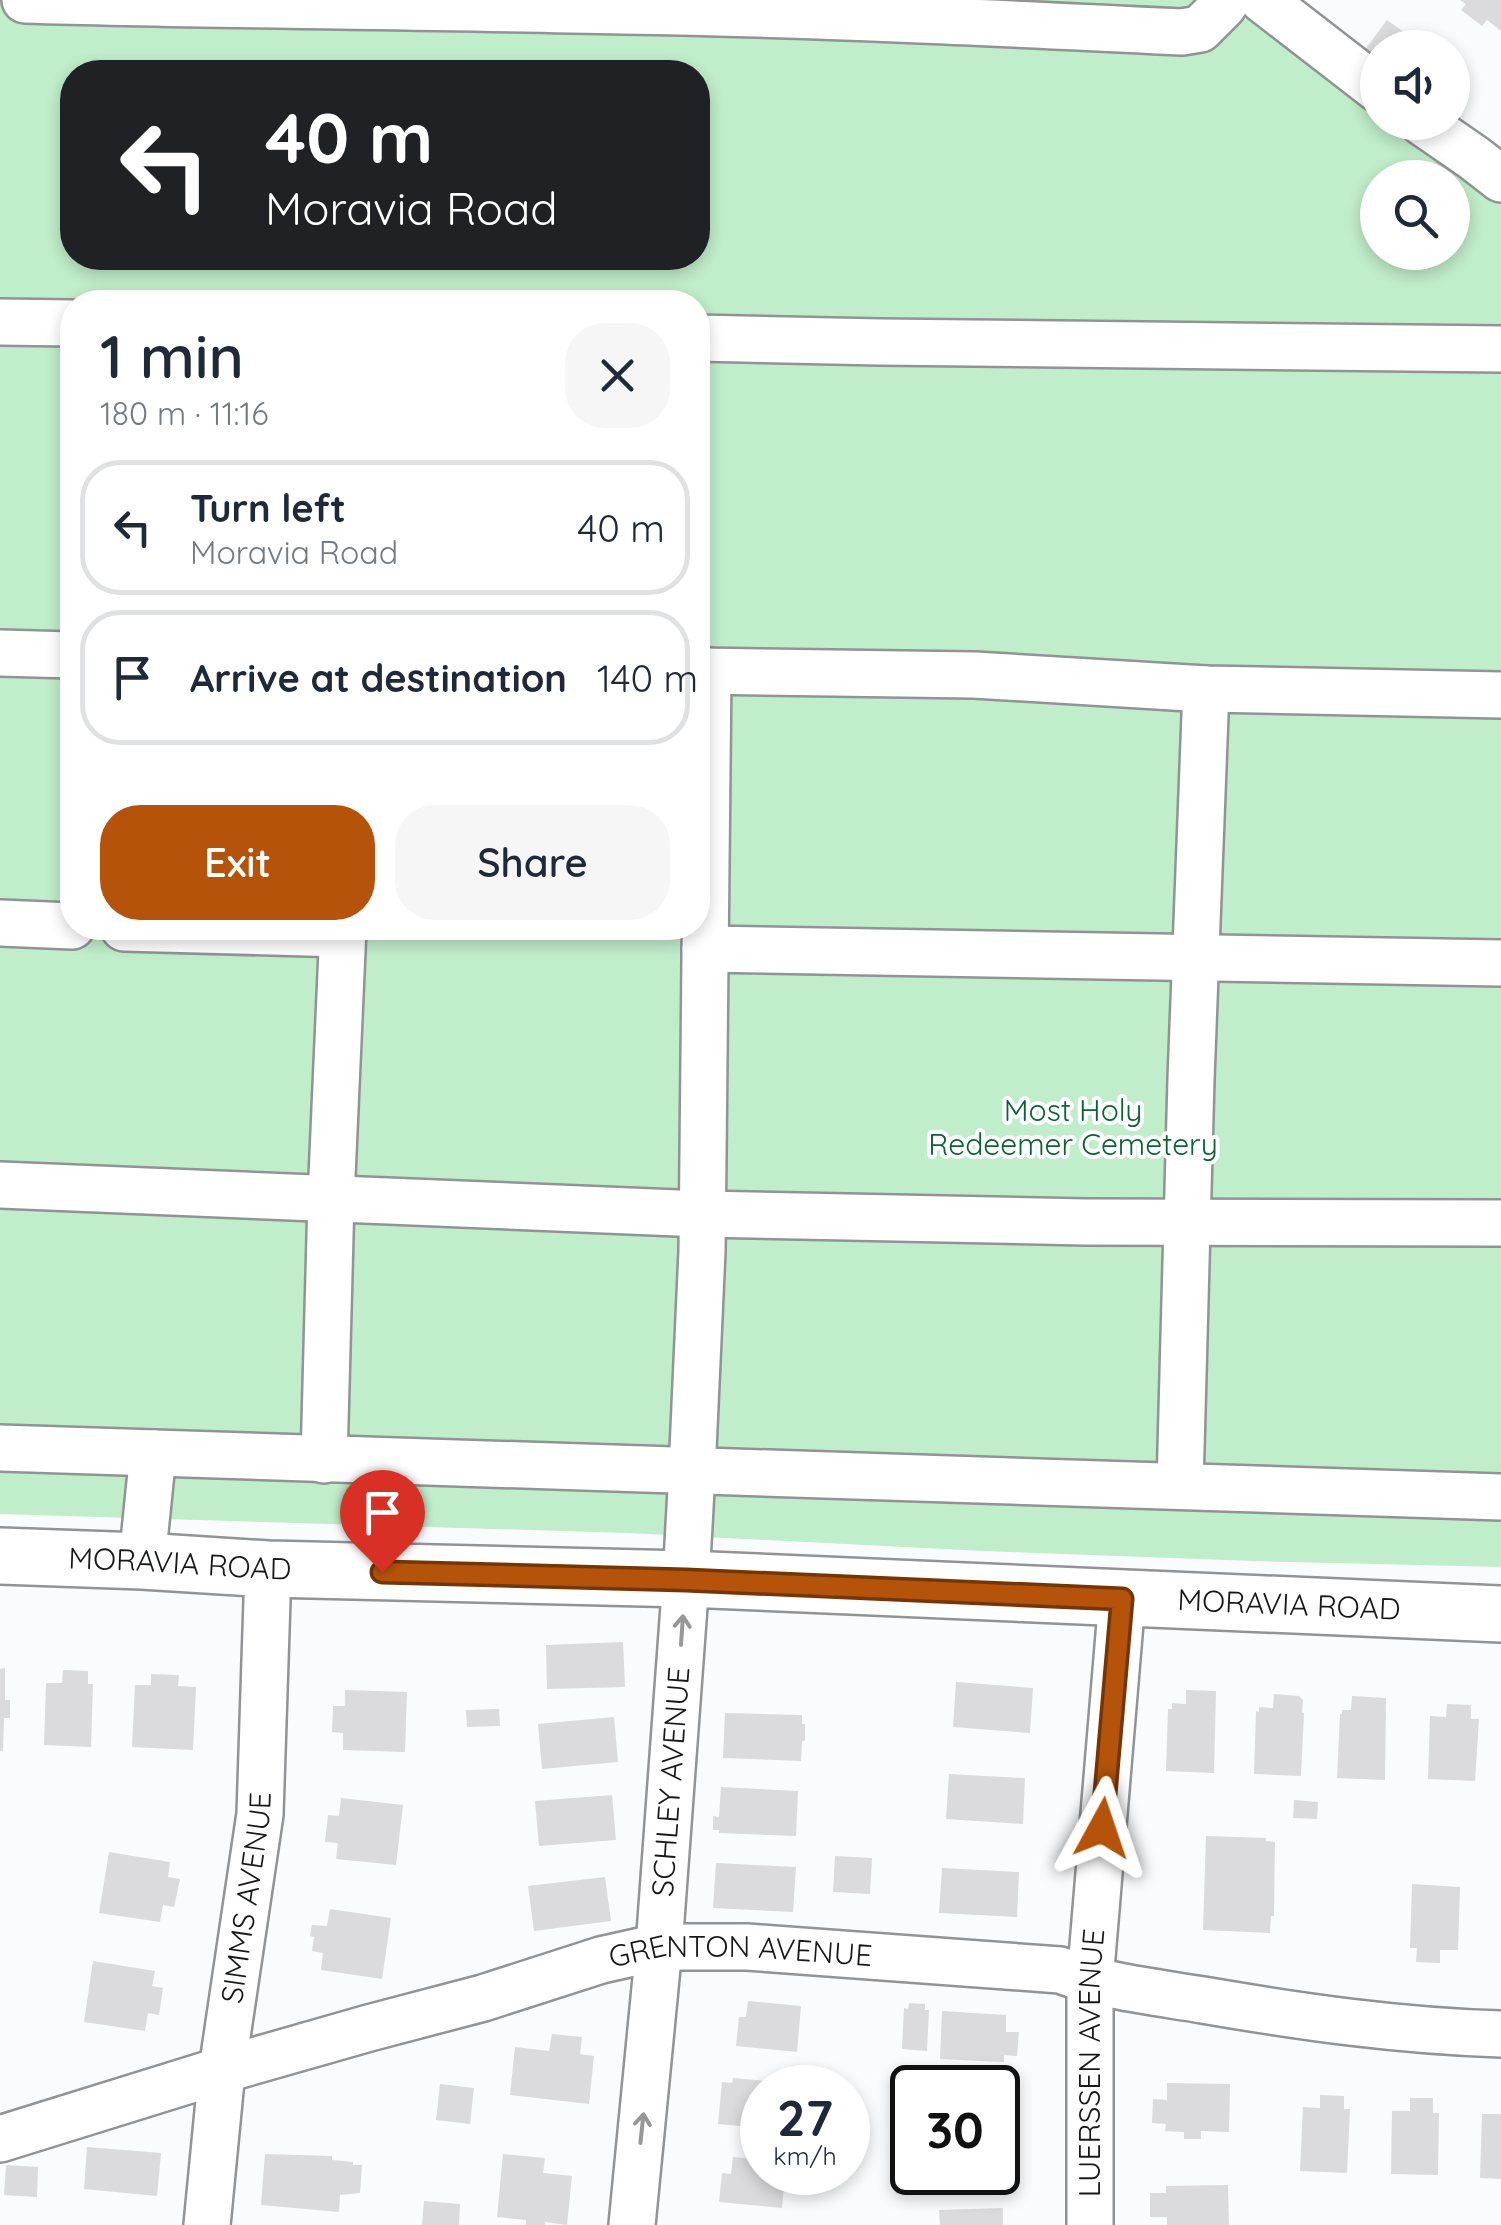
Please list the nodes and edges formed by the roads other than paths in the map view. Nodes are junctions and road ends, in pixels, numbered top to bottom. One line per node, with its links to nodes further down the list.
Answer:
1 (25, 0): 2 (street)
2 (1226, 0)
3 (1263, 0): 4 (street)
4 (1360, 74)
5 (1448, 140): 6 (street)
6 (1501, 180)
7 (0, 322): 8 (street)
8 (60, 323)
9 (710, 338): 10 (street)
10 (1501, 349)
11 (0, 654): 12 (street)
12 (60, 656)
13 (710, 671): 14 (street)
14 (1206, 688): 15 (street); 21 (street)
15 (1501, 696)
16 (0, 923): 17 (street)
17 (60, 926)
18 (343, 940): 24 (street)
19 (705, 940): 20 (street, SCHLEY AVENUE)
20 (705, 949): 21 (street); 25 (street, SCHLEY AVENUE)
21 (1195, 957): 22 (street); 26 (street)
22 (1501, 963)
23 (0, 1185): 24 (street)
24 (331, 1199): 25 (street); 30 (street)
25 (702, 1214): 26 (street); 31 (street, SCHLEY AVENUE)
26 (1187, 1222): 27 (street); 32 (street)
27 (1501, 1222)
28 (0, 1448): 29 (street)
29 (153, 1453): 30 (street); 35 (street)
30 (324, 1460): 31 (street)
31 (692, 1472): 32 (street); 37 (street, SCHLEY AVENUE)
32 (1180, 1486): 33 (street)
33 (1501, 1497)
34 (0, 1556): 35 (main road, MORAVIA ROAD)
35 (142, 1561): 36 (main road, MORAVIA ROAD)
36 (268, 1569): 37 (main road, MORAVIA ROAD); 43 (street, SIMMS AVENUE)
37 (686, 1580): 38 (main road, MORAVIA ROAD); 40 (street, SCHLEY AVENUE, one-way to 37)
38 (1122, 1599): 39 (main road, MORAVIA ROAD); 41 (street, LUERSSEN AVENUE)
39 (1501, 1614)
40 (659, 1947): 41 (street, GRENTON AVENUE); 43 (street, GRENTON AVENUE); 46 (street, SCHLEY AVENUE, one-way to 40)
41 (1090, 1981): 42 (street, GRENTON AVENUE); 47 (street, LUERSSEN AVENUE)
42 (1501, 2034)
43 (222, 2070): 44 (street, GRENTON AVENUE); 45 (street, SIMMS AVENUE)
44 (0, 2139)
45 (207, 2225)
46 (632, 2225)
47 (1090, 2225)

